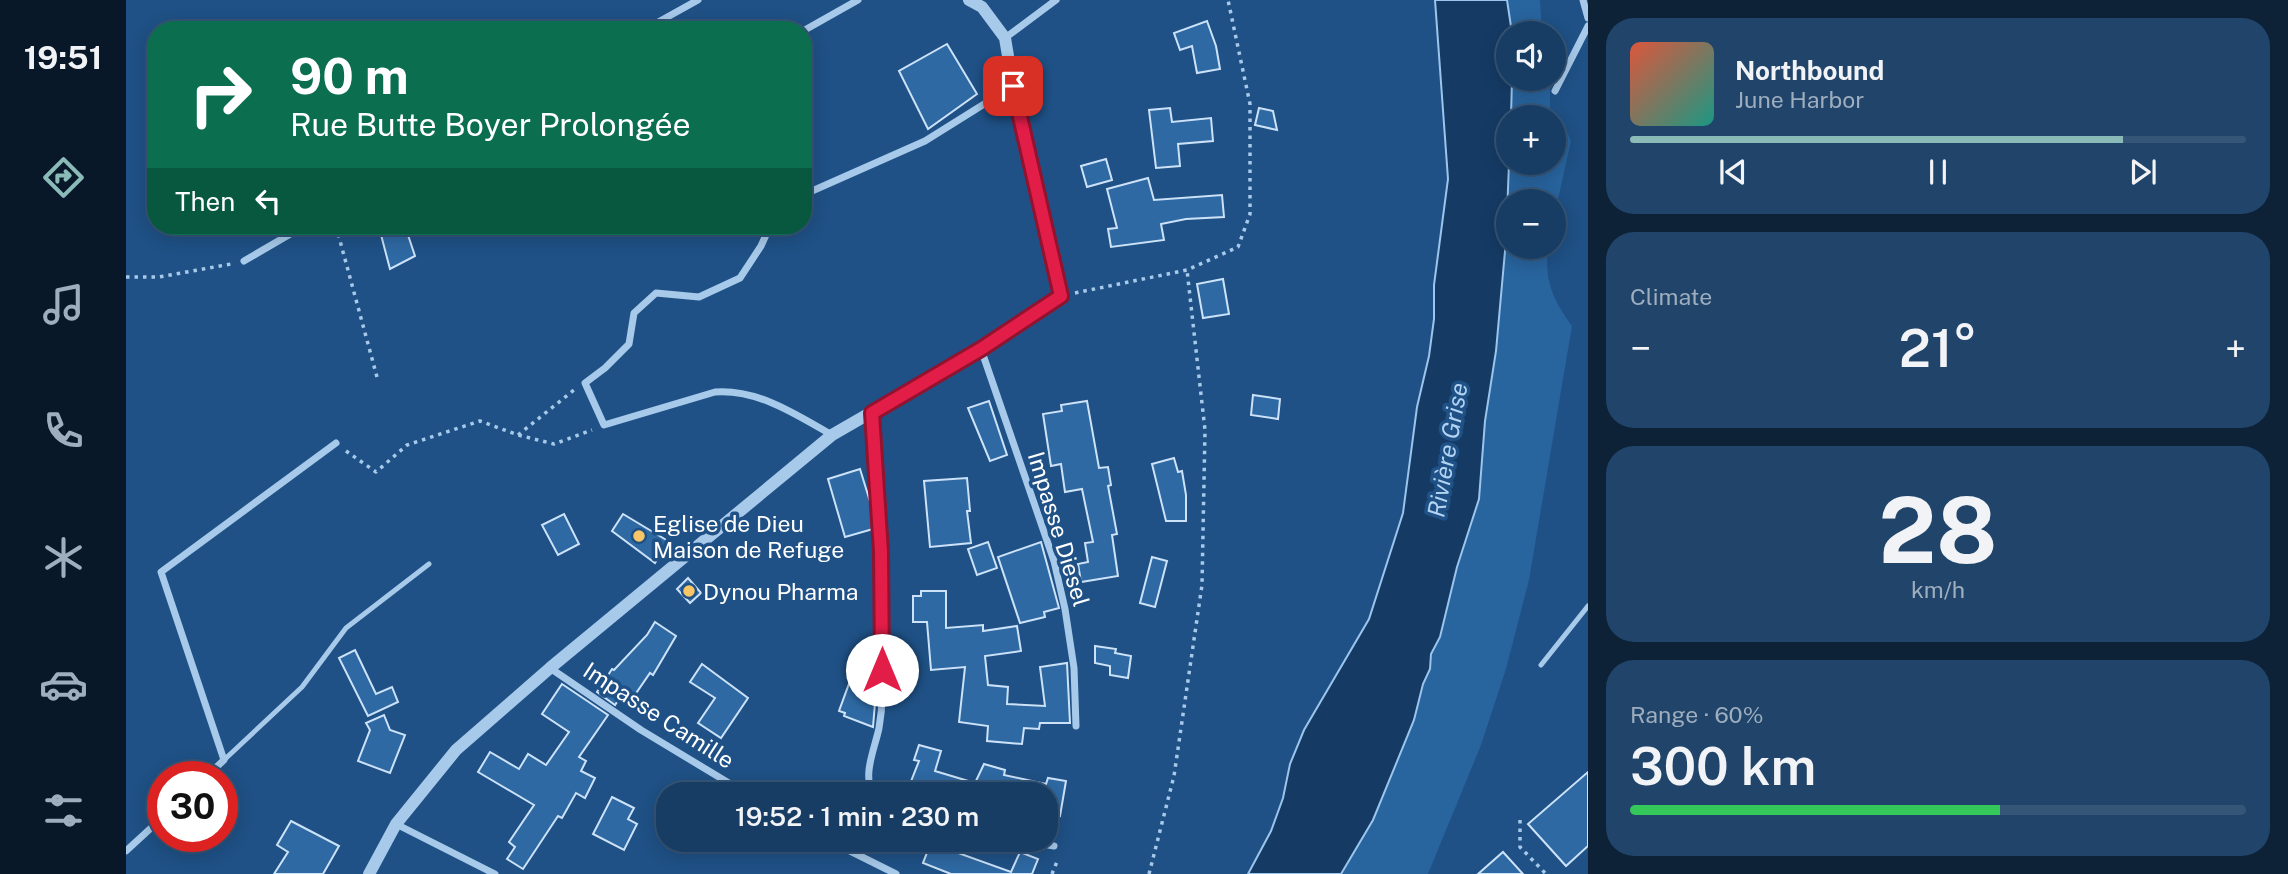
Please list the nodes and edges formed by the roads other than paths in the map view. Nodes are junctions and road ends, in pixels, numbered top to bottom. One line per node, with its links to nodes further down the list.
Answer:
1 (698, 0): 7 (street)
2 (858, 0): 8 (street)
3 (969, 0): 10 (street)
4 (1056, 0): 10 (street)
5 (1583, 0): 6 (street)
6 (1588, 18)
7 (660, 21)
8 (812, 26)
9 (1588, 26): 11 (street)
10 (1005, 38): 12 (street)
11 (1566, 69)
12 (1013, 86): 13 (street); 17 (street)
13 (812, 191)
14 (289, 235): 16 (street)
15 (766, 235): 19 (street)
16 (244, 261)
17 (981, 349): 18 (street); 25 (street, Impasse Diesel)
18 (872, 413): 19 (street); 28 (street)
19 (832, 435): 24 (street)
20 (336, 443): 26 (street)
21 (429, 565): 26 (lane)
22 (1588, 606): 23 (lane)
23 (1541, 664)
24 (550, 667): 27 (street, Impasse Camille); 29 (street)
25 (1076, 726)
26 (224, 760)
27 (727, 782)
28 (868, 782)
29 (396, 824): 33 (street); 34 (street)
30 (147, 832): 31 (street)
31 (126, 851)
32 (852, 852): 35 (street)
33 (369, 874)
34 (495, 874)
35 (896, 874)

